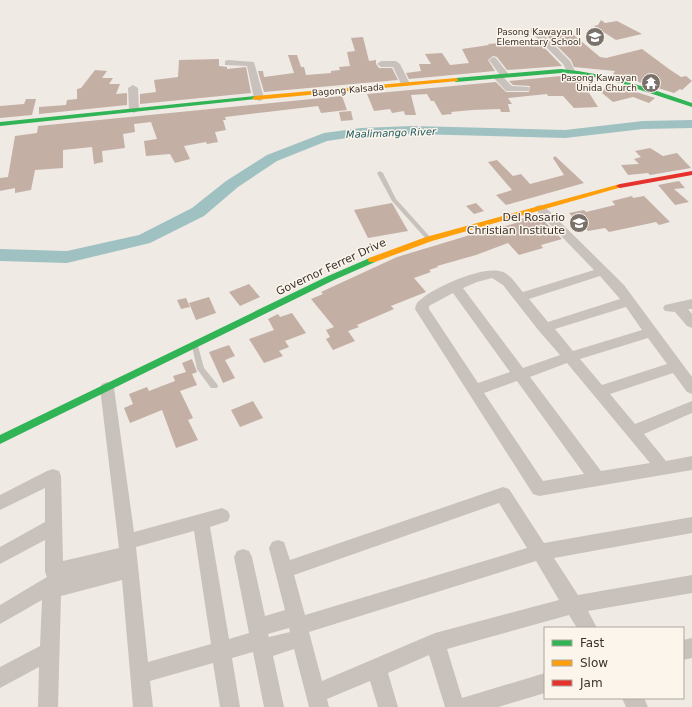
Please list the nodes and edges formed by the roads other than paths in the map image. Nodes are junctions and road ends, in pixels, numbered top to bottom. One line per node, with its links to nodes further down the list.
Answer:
1 (534, 30): 5 (street)
2 (493, 60): 6 (street)
3 (228, 63): 10 (street)
4 (381, 64): 7 (street)
5 (571, 71): 6 (street, Bagong Kalsada); 11 (street, Bagong Kalsada)
6 (502, 76): 7 (street, Bagong Kalsada); 9 (street)
7 (405, 84): 10 (street, Bagong Kalsada)
8 (133, 88): 12 (street)
9 (526, 89)
10 (259, 98): 12 (street, Bagong Kalsada)
11 (692, 105)
12 (134, 110): 13 (street, Bagong Kalsada)
13 (0, 124)
14 (380, 173): 17 (lane)
15 (692, 173): 16 (street, Governor Ferrer Drive)
16 (540, 208): 17 (street, Governor Ferrer Drive); 18 (street)
17 (429, 239): 26 (street, Governor Ferrer Drive)
18 (603, 272): 20 (street); 21 (street)
19 (454, 285): 20 (street); 29 (street); 33 (street)
20 (520, 297): 24 (street)
21 (629, 301): 24 (street); 25 (street)
22 (692, 304): 23 (street)
23 (692, 323)
24 (544, 328): 27 (street)
25 (651, 332): 27 (street); 28 (street)
26 (195, 346): 30 (lane); 31 (street, Governor Ferrer Drive)
27 (570, 357): 29 (street); 34 (street)
28 (676, 366): 32 (street); 34 (street)
29 (521, 375): 33 (street); 40 (street)
30 (214, 386)
31 (107, 388): 37 (street, Governor Ferrer Drive); 48 (street)
32 (692, 388)
33 (475, 390): 40 (street)
34 (599, 392): 36 (street)
35 (692, 407): 36 (street)
36 (632, 432): 39 (street)
37 (0, 440)
38 (692, 464): 39 (street)
39 (663, 468): 40 (street)
40 (597, 480)
41 (0, 503): 45 (street)
42 (222, 516): 43 (street)
43 (201, 522): 48 (street); 61 (street)
44 (692, 525): 47 (street)
45 (54, 526): 49 (street); 52 (street)
46 (278, 548): 51 (street)
47 (540, 552): 51 (street); 54 (street); 56 (street)
48 (128, 555): 52 (street); 63 (street)
49 (0, 556)
50 (243, 557): 58 (street)
51 (284, 570): 56 (street)
52 (53, 582): 55 (street); 60 (street)
53 (692, 584): 54 (street)
54 (573, 605): 57 (street); 59 (street)
55 (0, 615)
56 (299, 627): 58 (street); 66 (street)
57 (587, 627)
58 (260, 639): 61 (street); 70 (street)
59 (435, 643): 62 (street); 72 (street)
60 (49, 651): 64 (street); 67 (street)
61 (222, 651): 63 (street); 69 (street)
62 (376, 668): 66 (street); 71 (street)
63 (140, 674): 68 (street)
64 (0, 678)
65 (544, 683): 73 (street)
66 (317, 701)
67 (48, 707)
68 (143, 707)
69 (230, 707)
70 (274, 707)
71 (388, 707)
72 (455, 707)
73 (464, 707)

